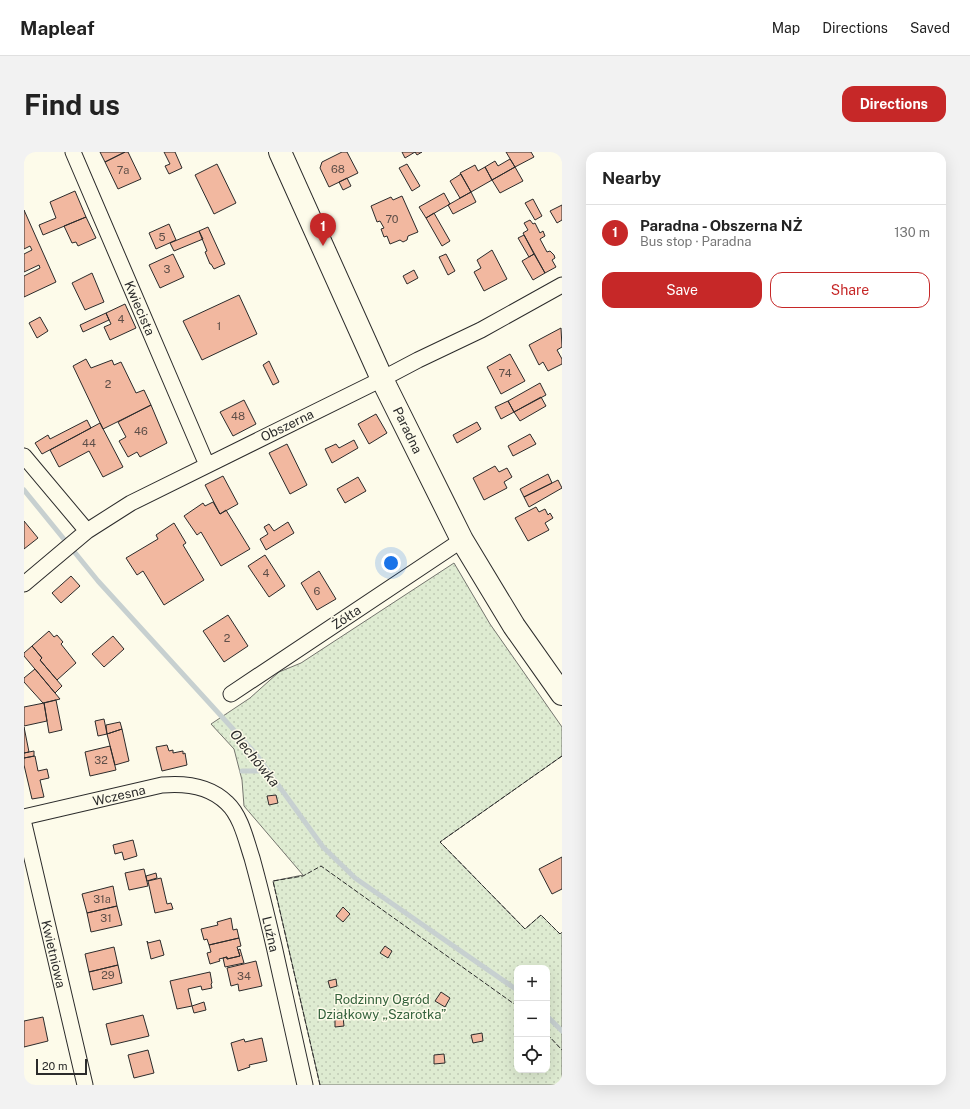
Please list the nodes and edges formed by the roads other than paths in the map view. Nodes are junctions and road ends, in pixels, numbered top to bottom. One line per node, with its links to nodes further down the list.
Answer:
1 (73, 152): 6 (street, Kwiecista)
2 (287, 154): 4 (street, Paradna)
3 (562, 285): 4 (street, Obszerna)
4 (382, 379): 6 (street, Obszerna); 8 (street, Paradna)
5 (24, 456): 7 (street)
6 (207, 465): 7 (street, Obszerna)
7 (84, 534): 9 (street, Obszerna)
8 (462, 540): 10 (street, Żółta); 11 (street, Paradna)
9 (24, 584)
10 (231, 694)
11 (562, 694)
12 (214, 794): 13 (street, Wczesna); 16 (street, Luźna)
13 (24, 817)
14 (24, 824): 15 (street, Kwietniowa)
15 (85, 1085)
16 (306, 1085)

